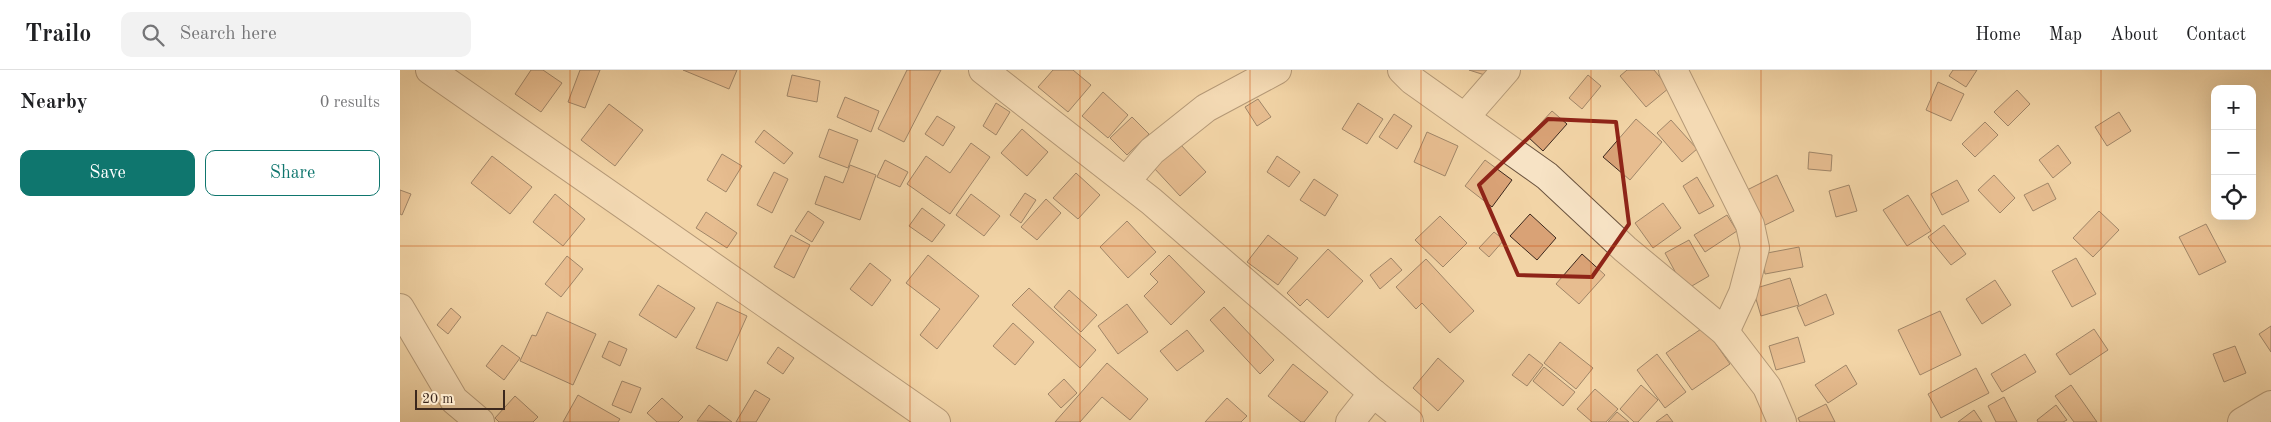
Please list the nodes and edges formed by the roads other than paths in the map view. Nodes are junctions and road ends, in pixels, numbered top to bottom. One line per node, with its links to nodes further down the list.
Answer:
1 (430, 70): 14 (street)
2 (983, 70): 8 (street)
3 (1276, 70): 8 (street)
4 (1402, 70): 7 (street)
5 (1506, 70): 7 (street)
6 (1673, 70): 10 (street)
7 (1465, 117): 10 (street)
8 (1126, 181): 11 (street)
9 (400, 308): 13 (street)
10 (1725, 332): 17 (street)
11 (1373, 394): 15 (street); 16 (street)
12 (2271, 405): 18 (street)
13 (480, 422)
14 (936, 422)
15 (1350, 422)
16 (1409, 422)
17 (1782, 422)
18 (2242, 422)

